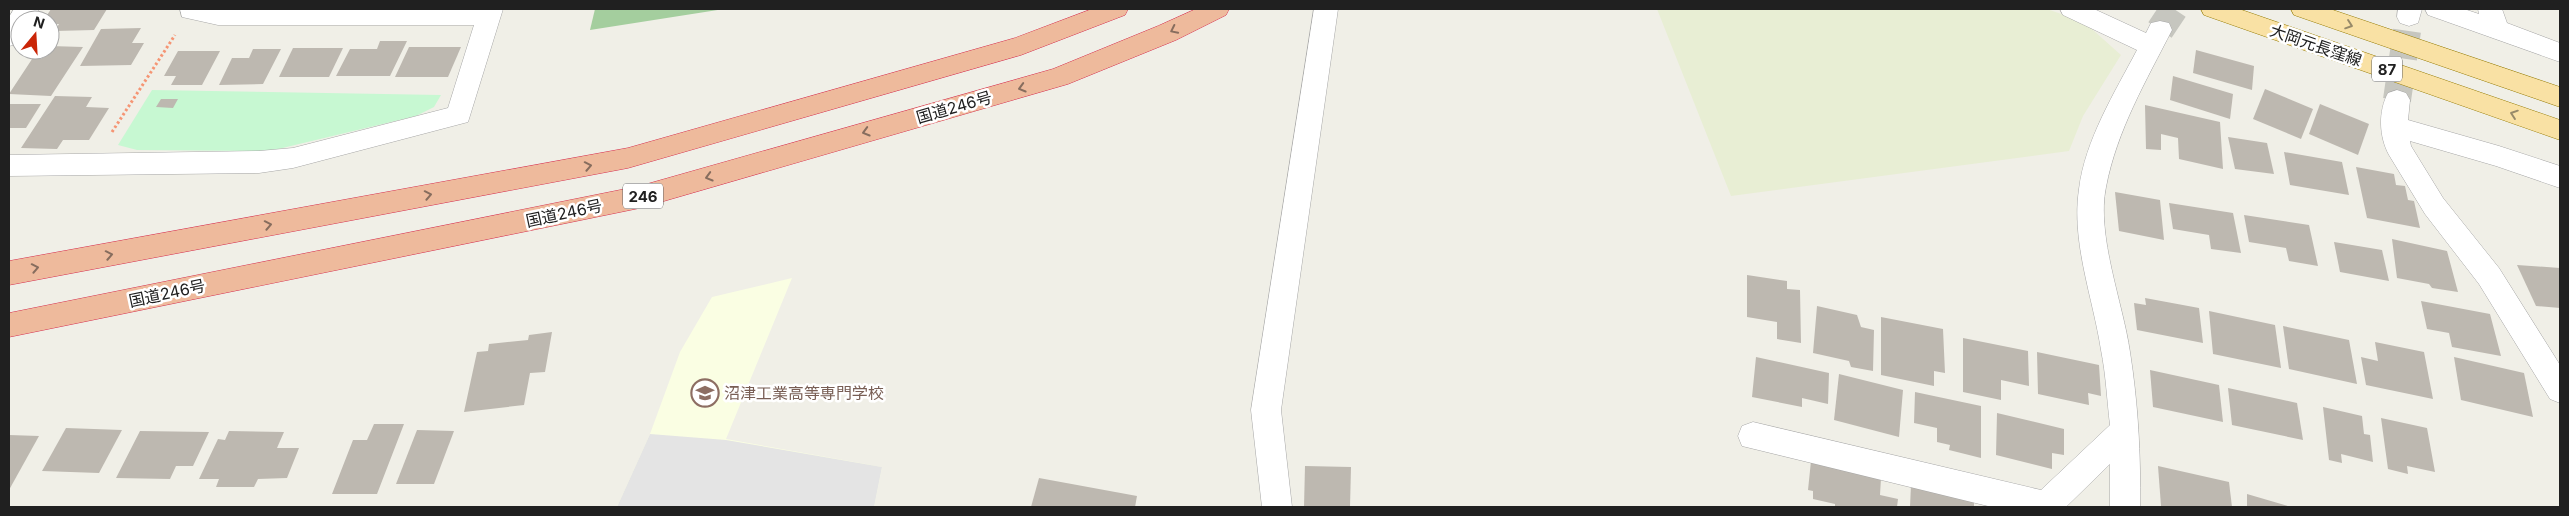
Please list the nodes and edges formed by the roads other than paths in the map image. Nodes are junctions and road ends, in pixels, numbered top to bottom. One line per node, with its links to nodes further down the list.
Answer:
1 (27, 9): 12 (street)
2 (1116, 9): 20 (highway, 246, one-way to 2)
3 (1217, 9): 21 (highway, 国道246号 / 246, one-way to 21)
4 (1326, 9): 25 (street)
5 (2072, 9): 23 (street)
6 (2213, 9): 17 (main road, 大岡元長窪線 / 87, one-way to 6)
7 (2303, 9): 14 (main road, 大岡元長窪線 / 87, one-way to 14)
8 (2437, 9): 11 (street)
9 (191, 10): 10 (street)
10 (490, 12): 18 (street)
11 (2493, 19): 13 (street)
12 (9, 38)
13 (2560, 53)
14 (2560, 97)
15 (2397, 100): 16 (street)
16 (2394, 126): 19 (street); 22 (street)
17 (2560, 130)
18 (9, 166)
19 (2560, 177)
20 (9, 274)
21 (9, 325)
22 (2560, 390)
23 (2125, 430): 26 (street); 27 (street)
24 (1753, 436): 26 (street)
25 (1278, 507)
26 (2045, 507)
27 (2125, 507)

